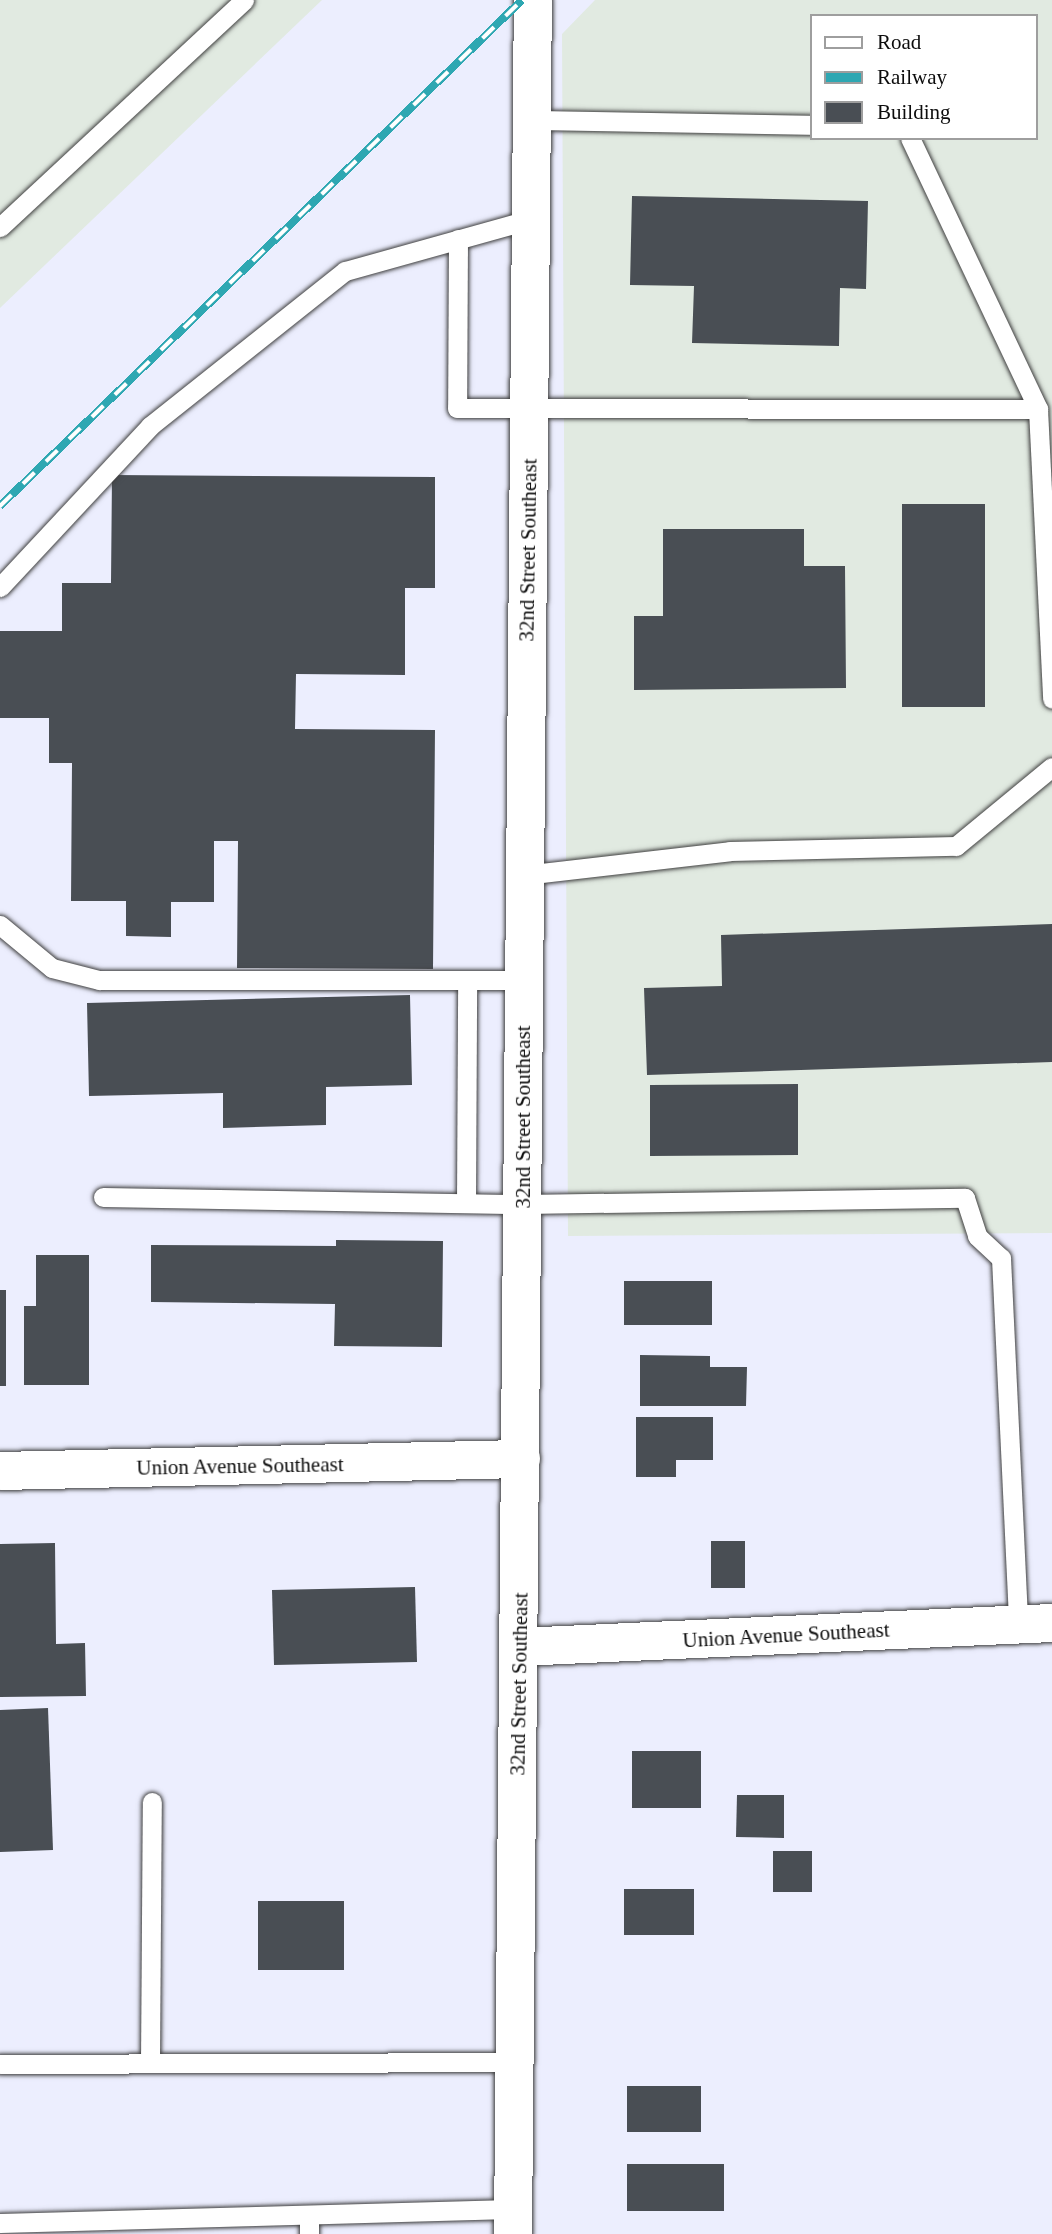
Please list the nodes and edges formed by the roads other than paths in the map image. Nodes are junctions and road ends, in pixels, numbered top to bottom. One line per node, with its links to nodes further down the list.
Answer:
1 (244, 0): 7 (lane)
2 (533, 0): 3 (street, 32nd Street Southeast)
3 (532, 120): 4 (lane); 6 (street, 32nd Street Southeast)
4 (810, 125)
5 (911, 140): 10 (lane)
6 (531, 219): 8 (lane); 9 (street, 32nd Street Southeast)
7 (0, 227)
8 (458, 239): 9 (lane); 12 (lane)
9 (530, 404): 10 (lane); 15 (street, 32nd Street Southeast)
10 (1038, 409): 11 (lane)
11 (1049, 561): 13 (lane)
12 (0, 587)
13 (1052, 699)
14 (1052, 767): 15 (lane)
15 (524, 875): 18 (street, 32nd Street Southeast)
16 (0, 925): 17 (lane)
17 (467, 980): 18 (lane); 20 (lane)
18 (524, 980): 21 (street, 32nd Street Southeast)
19 (103, 1197): 20 (lane)
20 (466, 1203): 21 (lane)
21 (523, 1204): 22 (street, 32nd Street Southeast); 24 (lane)
22 (521, 1459): 23 (street, Union Avenue Southeast); 25 (street, 32nd Street Southeast)
23 (0, 1471)
24 (1035, 1623): 25 (street, Union Avenue Southeast)
25 (519, 1647): 27 (street, 32nd Street Southeast)
26 (152, 1802): 28 (lane)
27 (515, 2062): 28 (lane); 30 (street, 32nd Street Southeast)
28 (150, 2063): 29 (lane)
29 (0, 2064)
30 (514, 2222): 32 (lane)
31 (0, 2224): 32 (lane)
32 (309, 2225)

